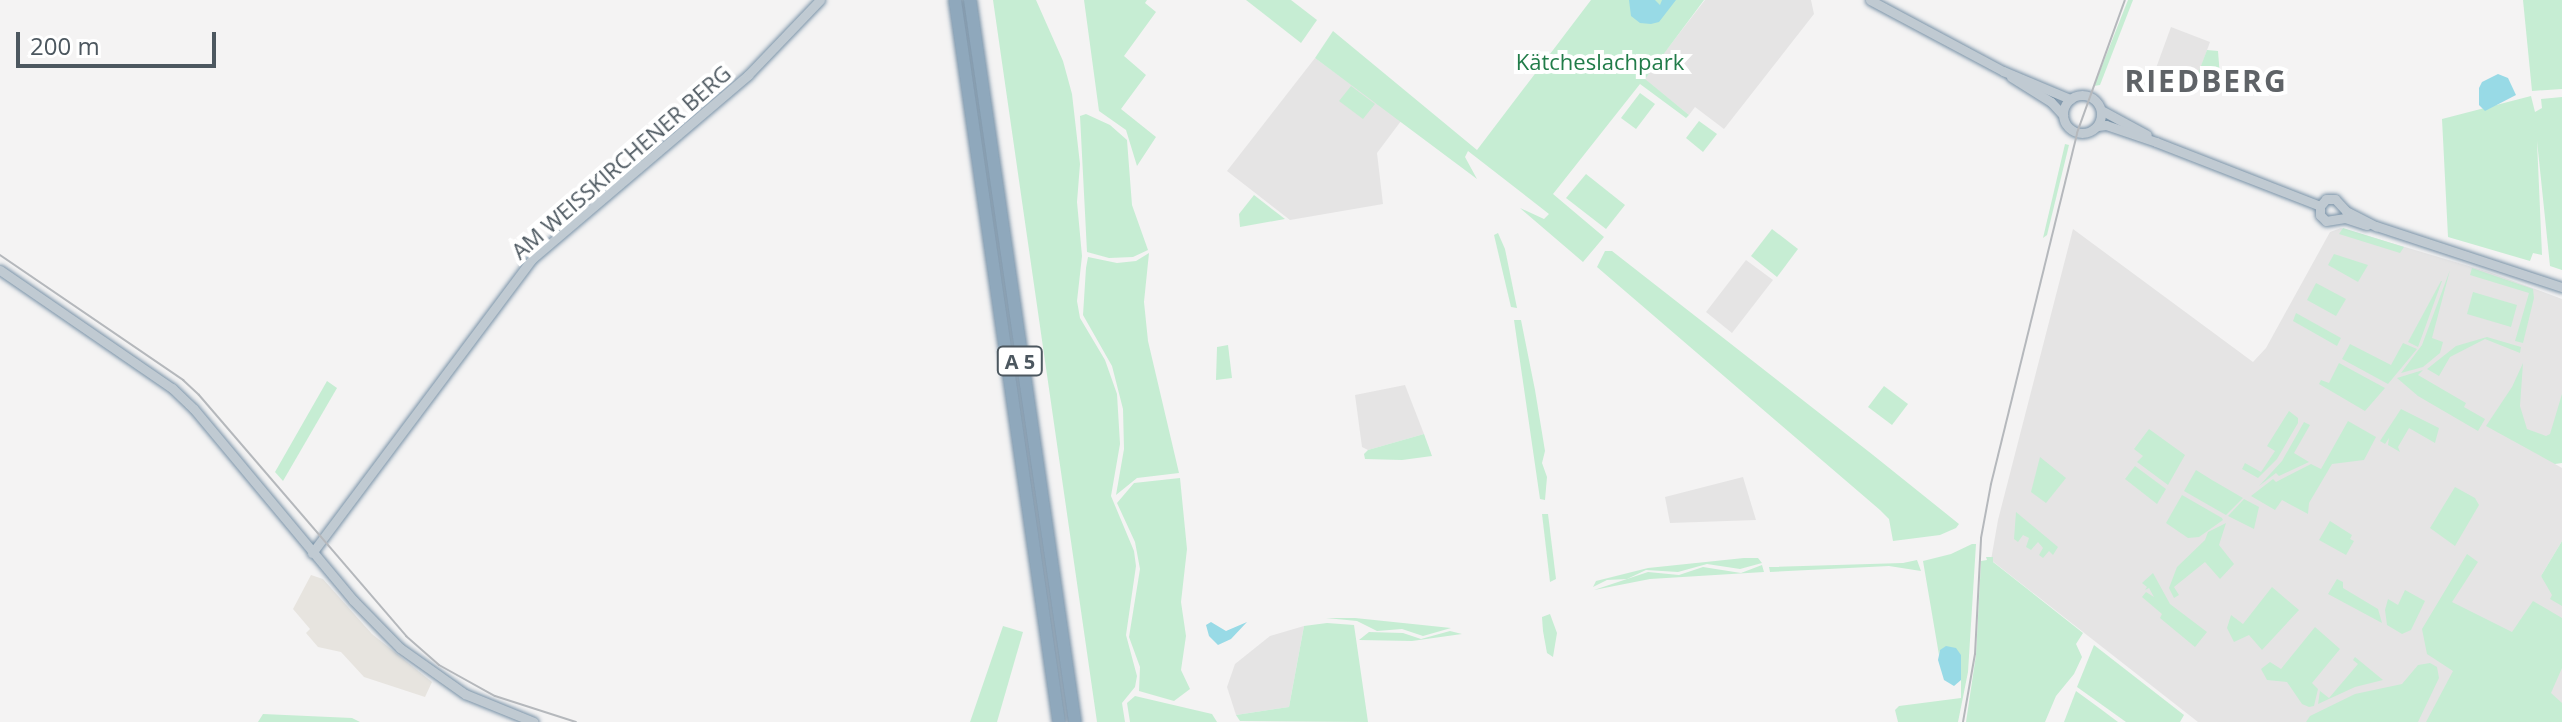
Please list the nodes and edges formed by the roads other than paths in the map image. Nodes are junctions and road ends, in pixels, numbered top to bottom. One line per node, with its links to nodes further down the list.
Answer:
1 (820, 0): 17 (main road, AM WEISSKIRCHENER BERG)
2 (955, 0): 19 (highway, A 5)
3 (970, 0): 20 (highway, A 5)
4 (1870, 0): 5 (main road)
5 (2003, 71): 6 (main road); 8 (main road)
6 (2070, 99): 7 (main road); 8 (main road)
7 (2101, 110): 9 (main road); 10 (main road)
8 (2063, 115): 9 (main road)
9 (2098, 126): 10 (main road)
10 (2156, 142): 11 (main road)
11 (2320, 206): 12 (main road); 13 (main road)
12 (2343, 207): 13 (main road); 14 (main road)
13 (2338, 219): 14 (main road)
14 (2376, 226): 16 (main road)
15 (0, 270): 17 (main road)
16 (2562, 287)
17 (312, 553): 18 (main road)
18 (534, 722)
19 (1059, 722)
20 (1075, 722)

